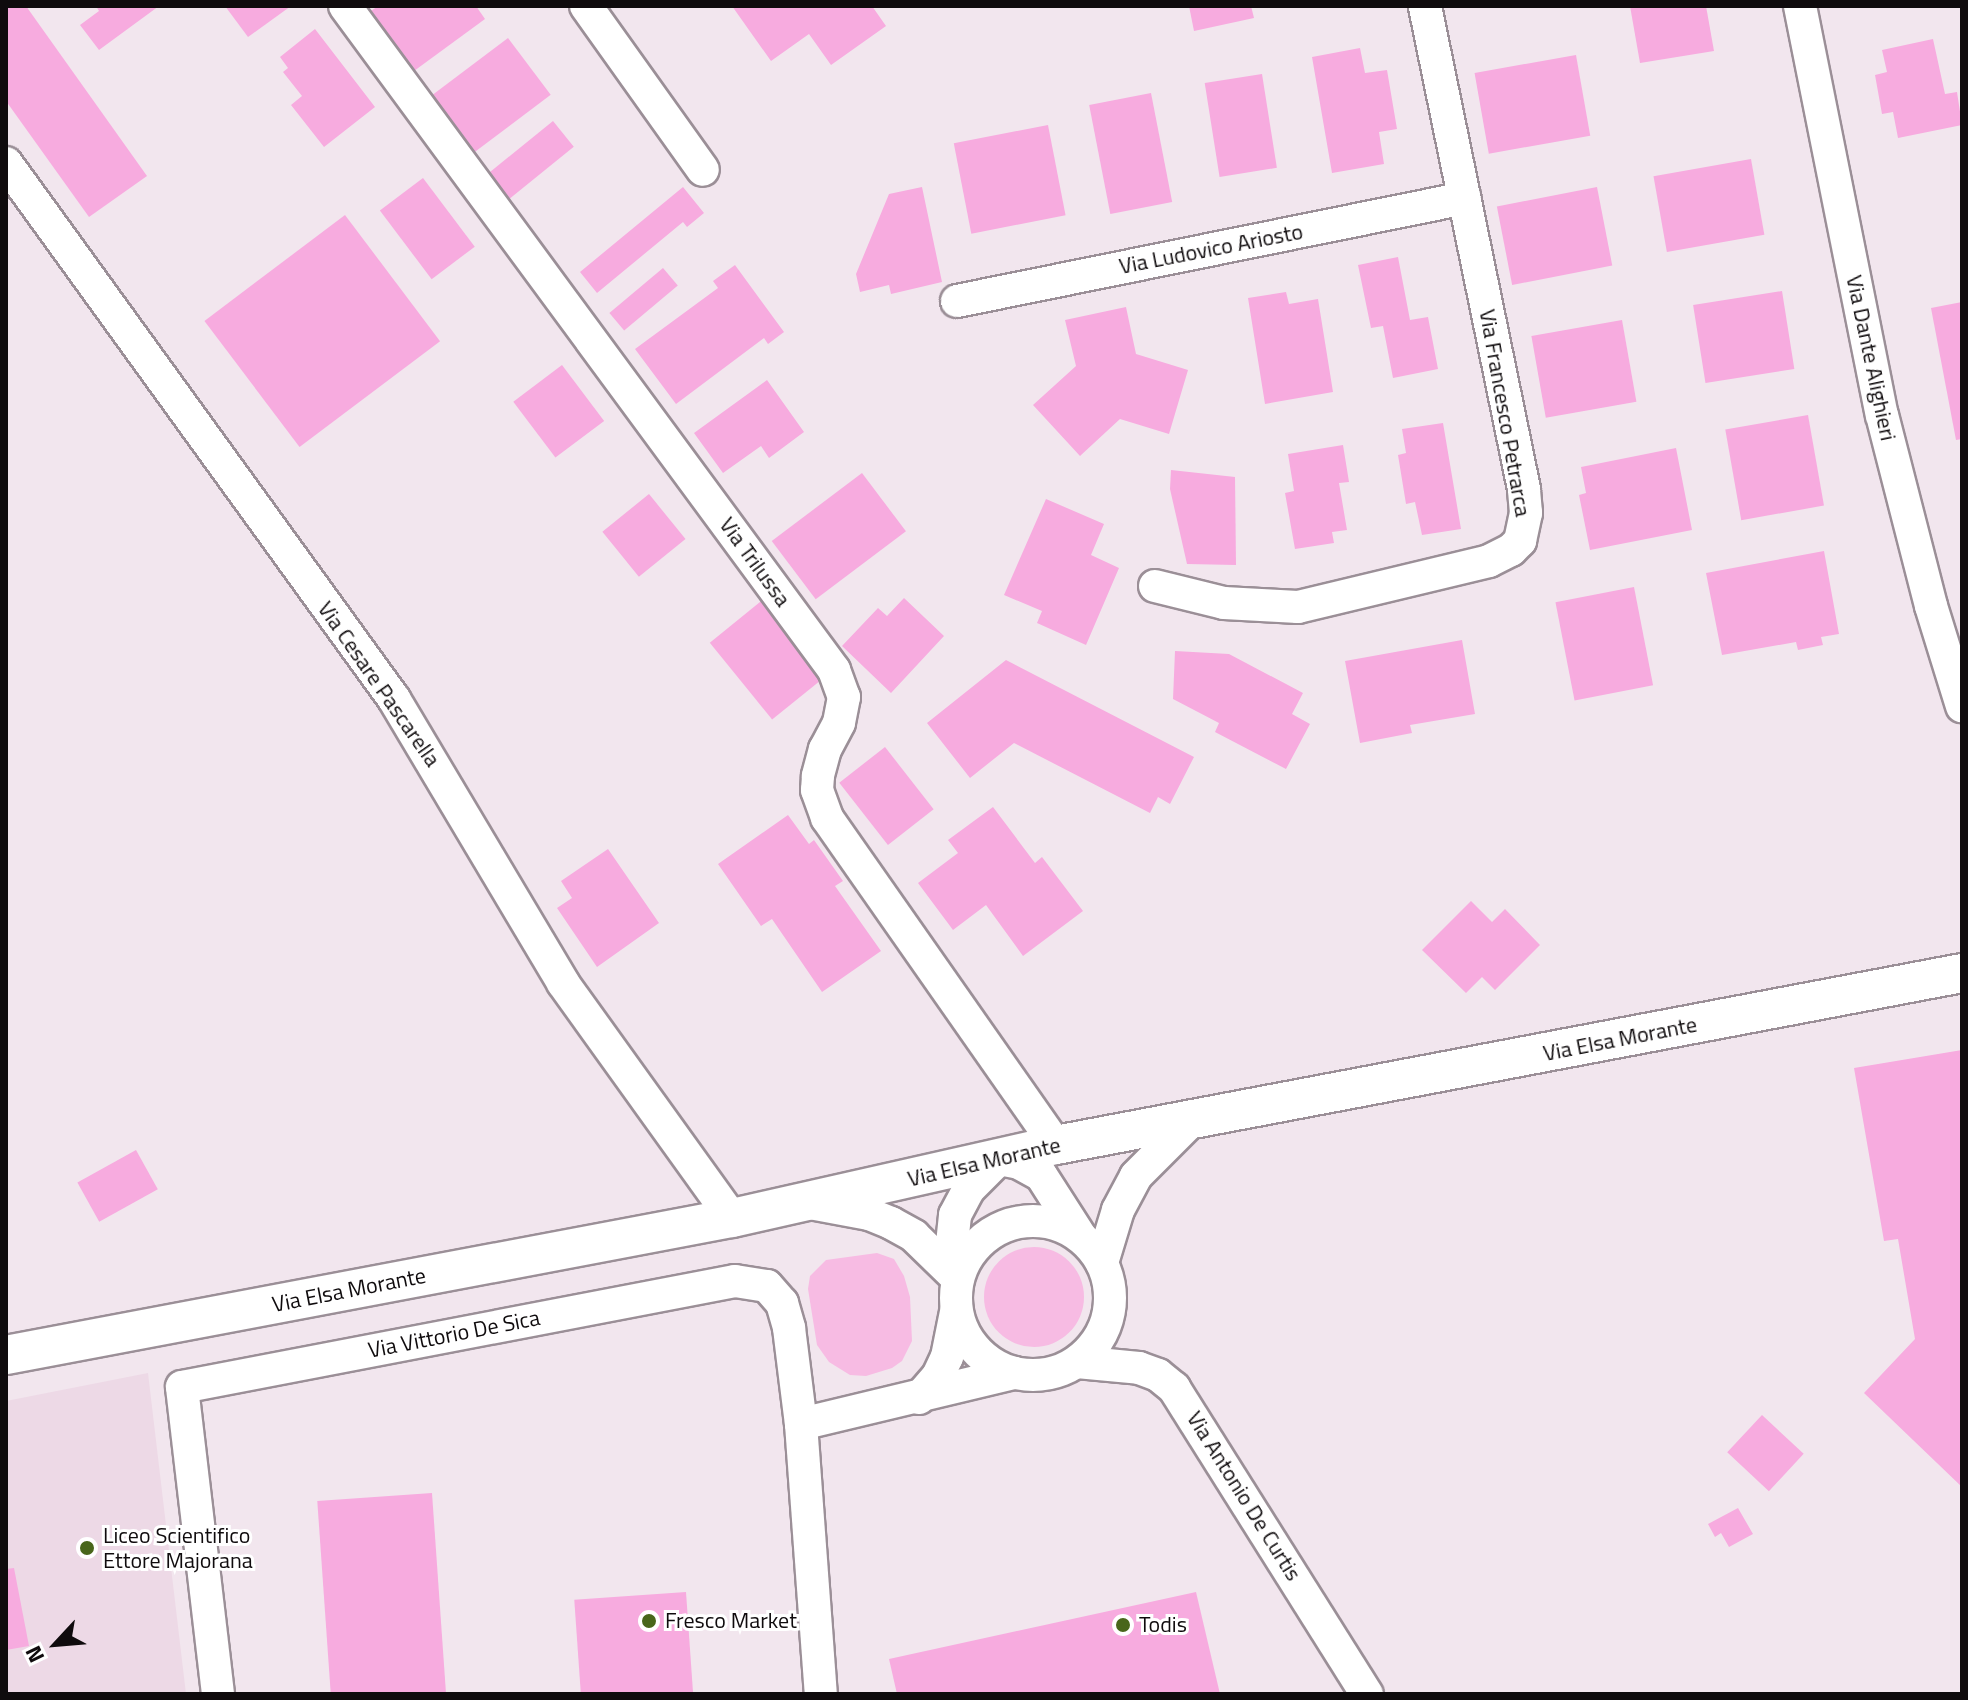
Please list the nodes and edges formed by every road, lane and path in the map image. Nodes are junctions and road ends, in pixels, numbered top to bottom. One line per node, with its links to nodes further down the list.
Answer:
1 (345, 6): 13 (street, Via Trilussa)
2 (586, 6): 6 (street)
3 (1425, 6): 7 (street, Via Francesco Petrarca)
4 (1800, 6): 10 (street, Via Dante Alighieri)
5 (6, 163): 16 (street, Via Cesare Pascarella)
6 (703, 170)
7 (1465, 198): 8 (street, Via Ludovico Ariosto); 9 (street, Via Francesco Petrarca)
8 (957, 301)
9 (1155, 586)
10 (1962, 706)
11 (1962, 973): 12 (street, Via Elsa Morante)
12 (1190, 1122): 13 (street, Via Elsa Morante); 18 (street)
13 (1056, 1145): 14 (street, Via Elsa Morante)
14 (999, 1159): 15 (street, Via Elsa Morante); 17 (street); 19 (street)
15 (807, 1202): 16 (street, Via Elsa Morante); 19 (street)
16 (732, 1218): 21 (street, Via Elsa Morante)
17 (1080, 1236): 18 (street); 19 (street)
18 (1102, 1263): 22 (street)
19 (957, 1278): 20 (street)
20 (956, 1312): 23 (street); 24 (street)
21 (6, 1355)
22 (1077, 1362): 23 (street); 28 (street, Via Antonio De Curtis)
23 (1014, 1373): 24 (street)
24 (919, 1398): 25 (street)
25 (801, 1424): 26 (street, Via Vittorio De Sica); 27 (street)
26 (218, 1694)
27 (821, 1694)
28 (1367, 1694)

